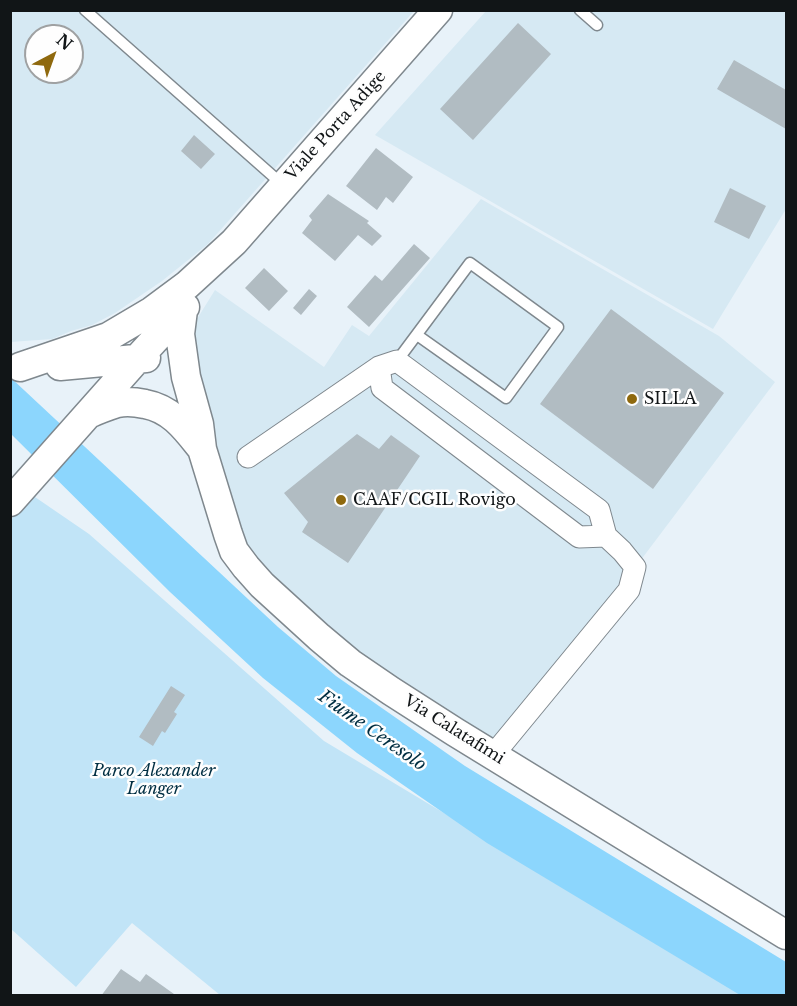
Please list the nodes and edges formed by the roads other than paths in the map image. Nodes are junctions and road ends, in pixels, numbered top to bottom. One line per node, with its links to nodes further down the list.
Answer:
1 (85, 10): 5 (lane)
2 (438, 10): 5 (main road, Viale Porta Adige)
3 (580, 10): 4 (lane)
4 (597, 25)
5 (284, 185): 6 (main road, Viale Porta Adige)
6 (234, 242): 7 (main road, Viale Porta Adige); 11 (main road, Viale Porta Adige)
7 (183, 310): 9 (main road, Viale Porta Adige); 12 (main road, Via Calatafimi)
8 (417, 335): 8 (lane); 10 (lane)
9 (137, 359): 11 (main road, Viale Porta Adige); 12 (main road); 13 (main road, Viale Porta Adige)
10 (388, 364): 15 (street); 17 (street); 17 (street)
11 (15, 367)
12 (186, 377): 14 (main road, Via Calatafimi)
13 (91, 413): 14 (main road, Via Calatafimi); 16 (main road, Viale Porta Adige)
14 (202, 449): 18 (main road, Via Calatafimi)
15 (248, 457)
16 (10, 502)
17 (606, 536): 18 (street)
18 (494, 754): 19 (main road, Via Calatafimi)
19 (786, 935)

